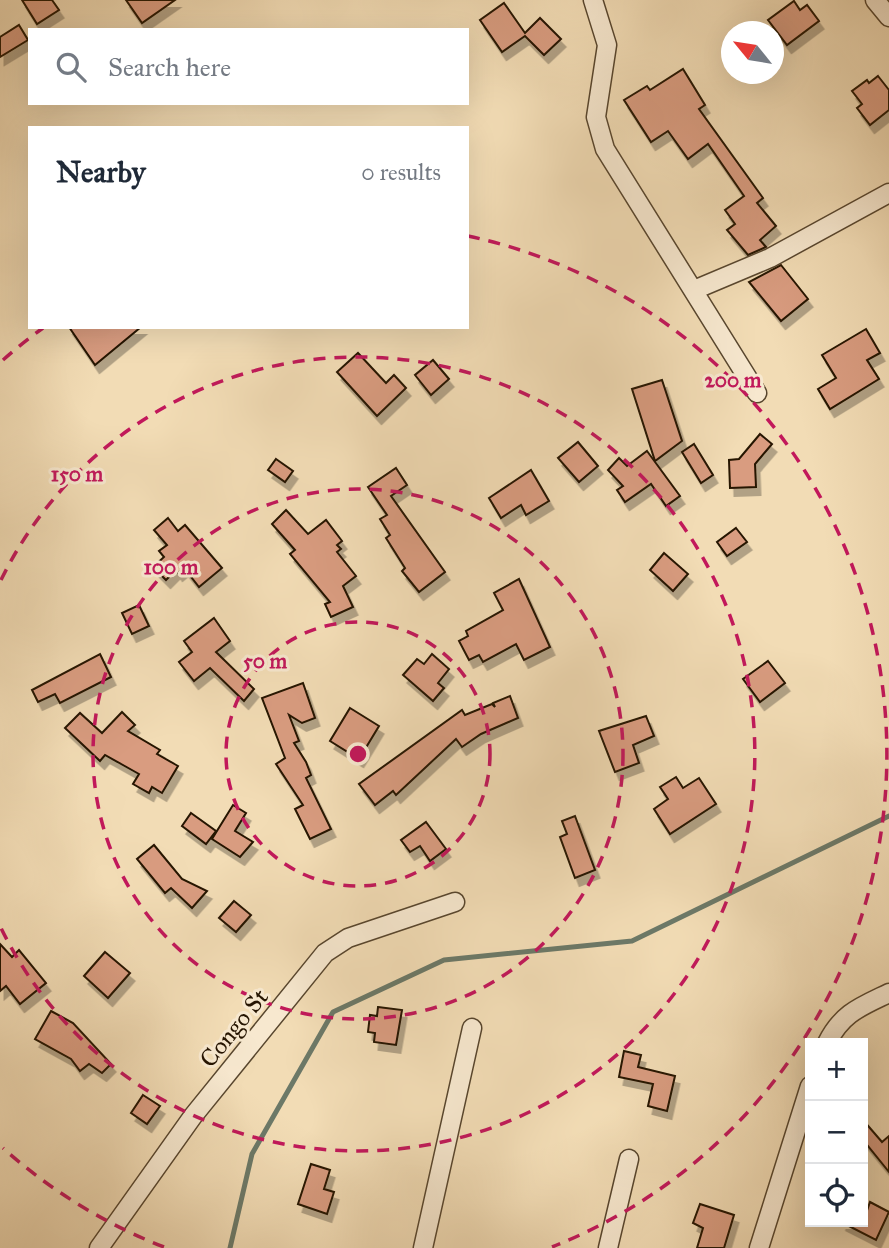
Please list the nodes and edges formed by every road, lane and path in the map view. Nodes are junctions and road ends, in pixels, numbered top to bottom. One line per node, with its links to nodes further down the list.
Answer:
1 (593, 0): 5 (street)
2 (875, 0): 3 (street)
3 (889, 18)
4 (889, 193): 5 (street)
5 (694, 289): 6 (street)
6 (757, 393)
7 (455, 902): 13 (street, Congo St)
8 (889, 993): 10 (street)
9 (472, 1028): 14 (street)
10 (830, 1038)
11 (805, 1101): 16 (street)
12 (629, 1159): 15 (street)
13 (99, 1248)
14 (423, 1248)
15 (608, 1248)
16 (759, 1248)

